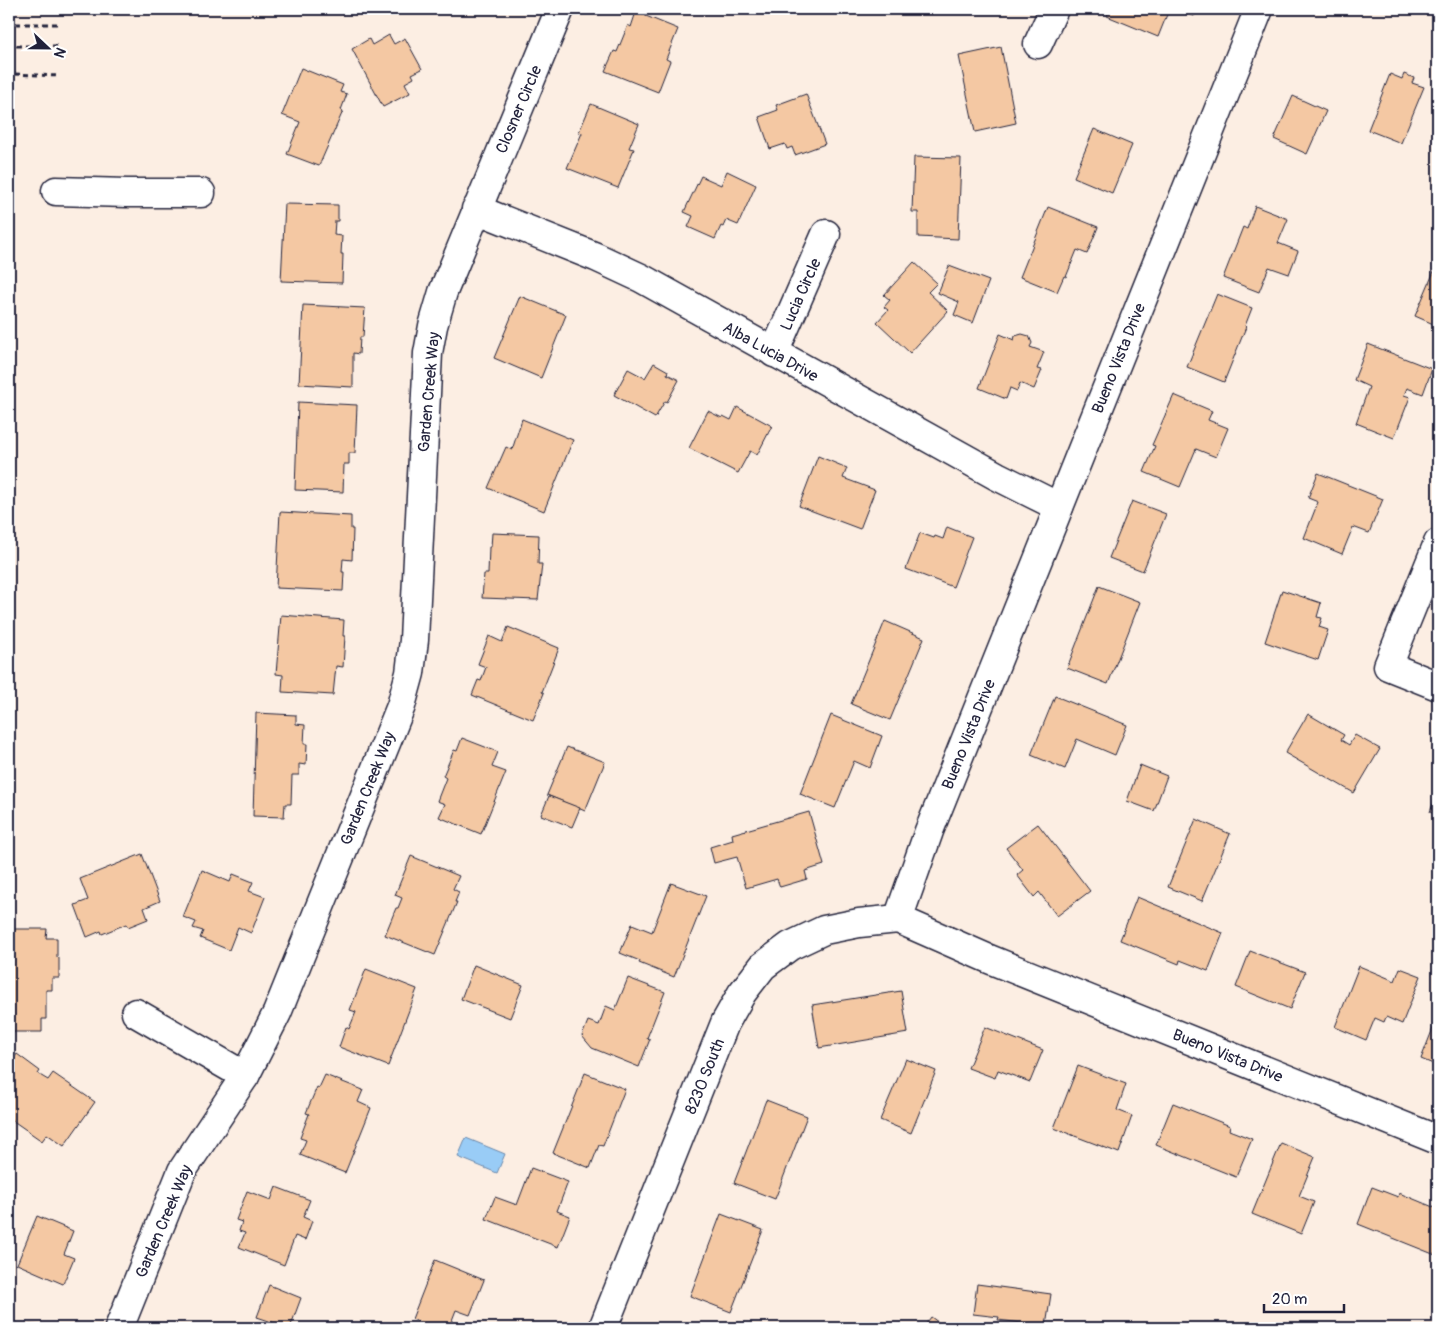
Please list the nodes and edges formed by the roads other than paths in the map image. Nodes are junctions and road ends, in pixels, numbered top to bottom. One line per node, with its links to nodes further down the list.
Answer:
1 (560, 9): 7 (street, Closner Circle)
2 (1054, 9): 4 (street)
3 (1259, 9): 10 (street, Bueno Vista Drive)
4 (1038, 44)
5 (56, 191): 6 (street)
6 (201, 193)
7 (476, 209): 9 (street, Alba Lucia Drive); 15 (street, Garden Creek Way)
8 (826, 234): 9 (street, Lucia Circle)
9 (774, 353): 10 (street, Alba Lucia Drive)
10 (1059, 507): 13 (street, Bueno Vista Drive)
11 (1438, 543): 12 (street)
12 (1438, 686)
13 (898, 919): 16 (street, Bueno Vista Drive); 18 (street, 8230 South)
14 (136, 1013): 15 (street)
15 (245, 1076): 17 (street, Garden Creek Way)
16 (1438, 1140)
17 (119, 1328)
18 (603, 1328)

